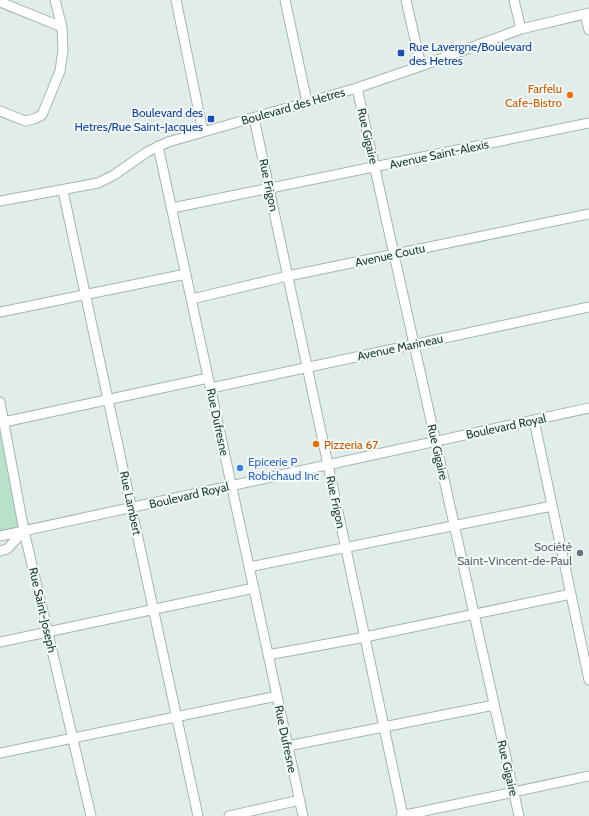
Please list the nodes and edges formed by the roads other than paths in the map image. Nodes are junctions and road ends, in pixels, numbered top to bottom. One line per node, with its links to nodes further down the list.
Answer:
1 (22, 0): 8 (street)
2 (56, 0): 10 (street)
3 (176, 0): 19 (street)
4 (285, 0): 15 (street)
5 (406, 0): 13 (street)
6 (514, 0): 11 (street)
7 (0, 2): 8 (street)
8 (18, 9): 10 (street)
9 (587, 13): 11 (street, Boulevard des Hetres); 12 (street)
10 (62, 27): 16 (street)
11 (521, 29): 13 (street, Boulevard des Hetres)
12 (589, 30)
13 (422, 66): 14 (street, Boulevard des Hetres)
14 (357, 88): 15 (street, Boulevard des Hetres); 21 (street, Rue Gigaire)
15 (307, 102): 17 (street, Boulevard des Hetres)
16 (0, 111)
17 (254, 118): 19 (street, Boulevard des Hetres); 22 (street, Rue Frigon)
18 (589, 123): 21 (street, Avenue Saint-Alexis)
19 (203, 132): 20 (street, Boulevard des Hetres)
20 (158, 146): 23 (street, Boulevard des Hetres); 25 (street, Rue Dufresne)
21 (375, 167): 22 (street, Avenue Saint-Alexis); 27 (street, Rue Gigaire)
22 (269, 188): 25 (street, Avenue Saint-Alexis); 29 (street, Rue Frigon)
23 (63, 190): 24 (street, Boulevard des Hetres); 30 (street, Rue Lambert)
24 (0, 201)
25 (172, 208): 28 (street, Rue Dufresne)
26 (589, 214): 27 (street, Avenue Coutu)
27 (394, 254): 29 (street, Avenue Coutu); 34 (street, Rue Gigaire)
28 (186, 274): 30 (street); 31 (street, Rue Dufresne)
29 (288, 276): 31 (street, Avenue Coutu); 35 (street, Rue Frigon)
30 (86, 294): 33 (street); 38 (street, Rue Lambert)
31 (192, 299): 36 (street, Rue Dufresne)
32 (589, 307): 34 (street, Avenue Marineau)
33 (0, 312)
34 (414, 344): 35 (street, Avenue Marineau); 43 (street, Rue Gigaire)
35 (307, 367): 37 (street, Avenue Marineau); 44 (street, Rue Frigon)
36 (208, 378): 37 (street, Rue Dufresne); 38 (street)
37 (211, 388): 45 (street, Rue Dufresne)
38 (108, 399): 42 (street); 47 (street, Rue Lambert)
39 (0, 402): 42 (street, Rue Saint-Joseph)
40 (589, 408): 41 (street, Boulevard Royal)
41 (534, 420): 43 (street, Boulevard Royal); 46 (street)
42 (4, 422): 49 (street, Rue Saint-Joseph)
43 (436, 441): 44 (street, Boulevard Royal); 48 (street, Rue Gigaire)
44 (328, 464): 45 (street, Boulevard Royal); 51 (street, Rue Frigon)
45 (232, 485): 47 (street, Boulevard Royal); 53 (street, Rue Dufresne)
46 (552, 506): 48 (street); 55 (street)
47 (132, 508): 49 (street, Boulevard Royal); 56 (street, Rue Lambert)
48 (454, 524): 51 (street); 57 (street, Rue Gigaire)
49 (24, 531): 50 (street, Boulevard Royal); 52 (street); 58 (street, Rue Saint-Joseph)
50 (0, 536)
51 (346, 547): 53 (street); 59 (street, Rue Frigon)
52 (0, 551)
53 (249, 567): 54 (street, Rue Dufresne)
54 (254, 588): 56 (street); 61 (street, Rue Dufresne)
55 (571, 594): 57 (street); 62 (street)
56 (154, 609): 58 (street); 65 (street, Rue Lambert)
57 (474, 613): 59 (street); 64 (street, Rue Gigaire)
58 (48, 632): 60 (street); 67 (street, Rue Saint-Joseph)
59 (365, 637): 61 (street); 66 (street, Rue Frigon)
60 (0, 642)
61 (268, 654): 63 (street, Rue Dufresne)
62 (589, 680)
63 (277, 696): 65 (street); 68 (street, Rue Dufresne)
64 (494, 705): 66 (street); 71 (street, Rue Gigaire)
65 (177, 718): 67 (street); 74 (street, Rue Lambert)
66 (384, 727): 68 (street); 77 (street, Rue Frigon)
67 (72, 738): 69 (street); 73 (street, Rue Saint-Joseph)
68 (288, 746): 72 (street, Rue Dufresne)
69 (0, 753)
70 (589, 776): 71 (street)
71 (513, 792): 77 (street); 78 (street, Rue Gigaire)
72 (300, 800): 75 (street); 76 (street, Rue Dufresne)
73 (91, 816)
74 (198, 816)
75 (229, 816)
76 (303, 816)
77 (402, 816)
78 (519, 816)

